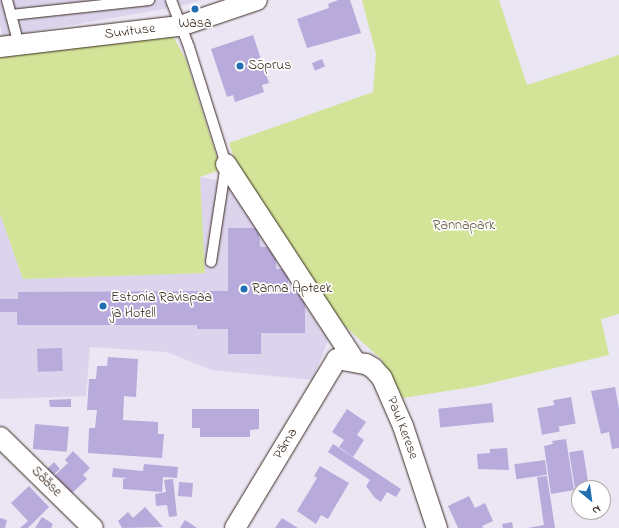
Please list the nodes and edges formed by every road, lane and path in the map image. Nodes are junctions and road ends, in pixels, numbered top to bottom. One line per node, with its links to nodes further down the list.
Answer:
1 (7, 0): 6 (lane)
2 (149, 0): 6 (lane)
3 (171, 0): 7 (lane)
4 (257, 0): 5 (street, Suvituse)
5 (227, 5): 7 (street, Suvituse)
6 (11, 15): 8 (lane)
7 (180, 26): 8 (street, Suvituse); 9 (lane)
8 (10, 46)
9 (226, 164): 10 (lane); 11 (street)
10 (210, 262)
11 (346, 360): 14 (street, Pärna); 15 (street, Paul Kerese)
12 (0, 437): 13 (street, Sääse)
13 (93, 528)
14 (234, 528)
15 (437, 528)

